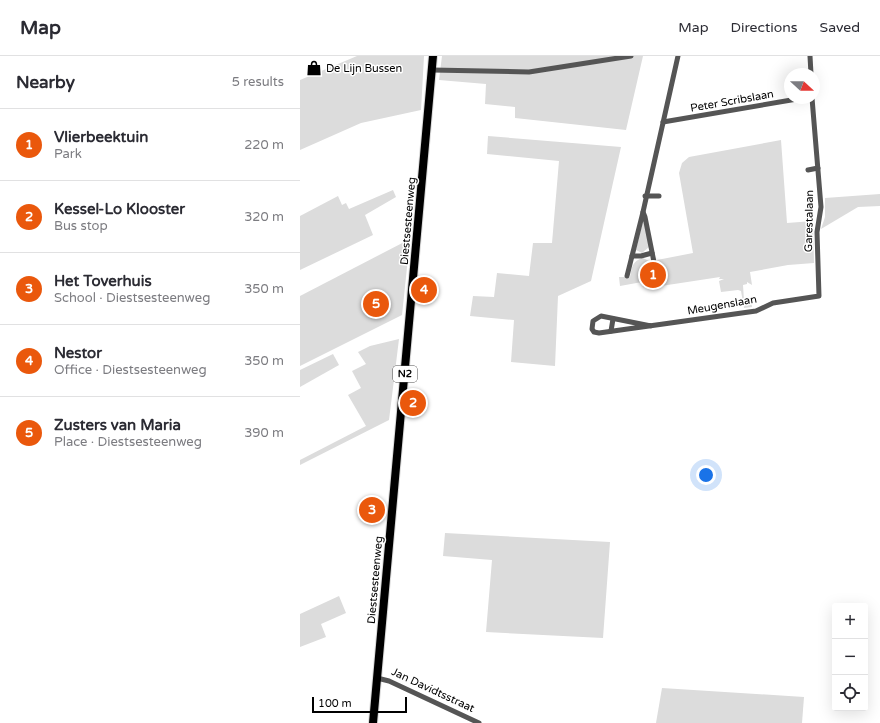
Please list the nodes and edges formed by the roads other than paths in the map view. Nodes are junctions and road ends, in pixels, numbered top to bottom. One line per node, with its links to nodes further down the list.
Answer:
1 (433, 56): 6 (main road, Diestsesteenweg / N2)
2 (631, 56): 6 (street)
3 (678, 56): 9 (street)
4 (810, 56): 5 (street)
5 (811, 68)
6 (432, 70): 23 (main road, Diestsesteenweg / N2)
7 (784, 101): 9 (street, Peter Scribslaan)
8 (813, 104): 10 (street, Garestalaan)
9 (663, 122): 12 (street)
10 (818, 168): 11 (street); 19 (street, Garestalaan)
11 (808, 170)
12 (645, 196): 13 (street); 14 (street)
13 (659, 196)
14 (643, 212): 15 (street); 16 (street)
15 (652, 253): 16 (street); 17 (street)
16 (632, 256): 18 (street)
17 (654, 262)
18 (627, 276)
19 (819, 296): 21 (street, Meugenslaan)
20 (613, 319): 21 (street, Meugenslaan); 22 (street); 22 (street, Meugenslaan)
21 (652, 326): 22 (street, Meugenslaan)
22 (611, 331)
23 (377, 678): 24 (main road, Diestsesteenweg / N2); 25 (street, Jan Davidtsstraat)
24 (373, 723)
25 (479, 723)

